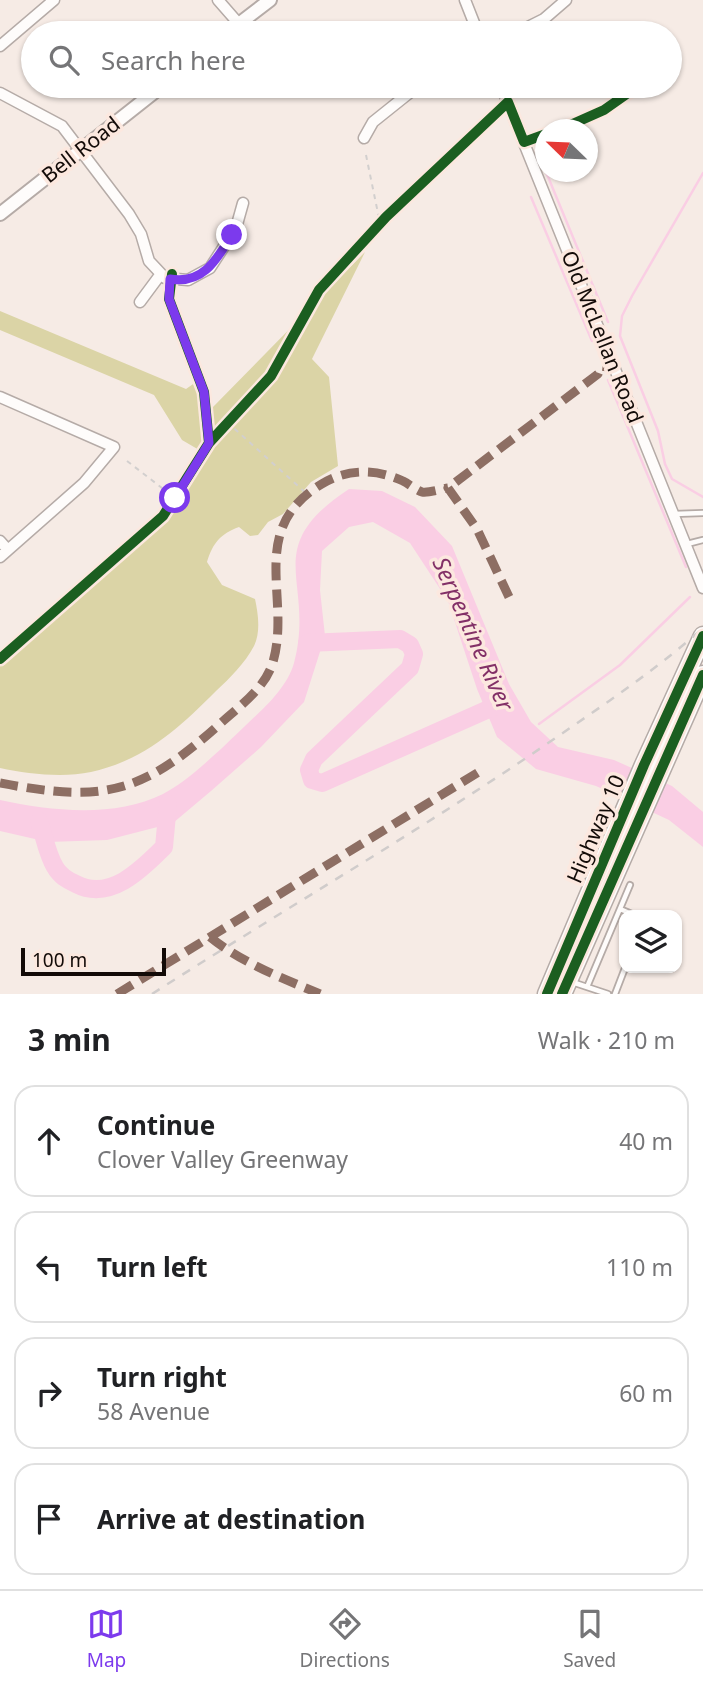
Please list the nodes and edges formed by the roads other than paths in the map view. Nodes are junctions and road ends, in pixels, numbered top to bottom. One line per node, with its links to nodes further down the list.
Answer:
1 (54, 0): 6 (street)
2 (218, 0): 7 (street)
3 (270, 0): 8 (street)
4 (465, 0): 9 (street)
5 (566, 0): 10 (street)
6 (29, 21)
7 (236, 21)
8 (243, 21)
9 (473, 21)
10 (540, 21)
11 (21, 28): 12 (street)
12 (0, 46)
13 (0, 93): 18 (street)
14 (147, 98): 18 (street, Bell Road)
15 (403, 98): 17 (street)
16 (506, 98): 25 (street, Old McLellan Road)
17 (364, 138)
18 (80, 151): 20 (street, Bell Road); 21 (street)
19 (243, 203): 21 (street)
20 (0, 214)
21 (160, 275): 22 (street)
22 (139, 302)
23 (0, 397): 29 (street)
24 (703, 513): 25 (lane)
25 (674, 514): 28 (street, Old McLellan Road)
26 (703, 540): 28 (lane)
27 (0, 541): 29 (street)
28 (686, 544): 30 (street, Old McLellan Road)
29 (4, 554)
30 (703, 588)
31 (703, 636): 32 (highway, Highway 10)
32 (694, 680): 33 (highway, Highway 10)
33 (602, 883): 37 (highway, Highway 10); 39 (highway, Highway 10)
34 (631, 885): 35 (lane)
35 (620, 909): 38 (lane)
36 (623, 973): 41 (lane)
37 (565, 987): 38 (lane)
38 (587, 987): 40 (lane)
39 (547, 994)
40 (608, 994)
41 (615, 994)

